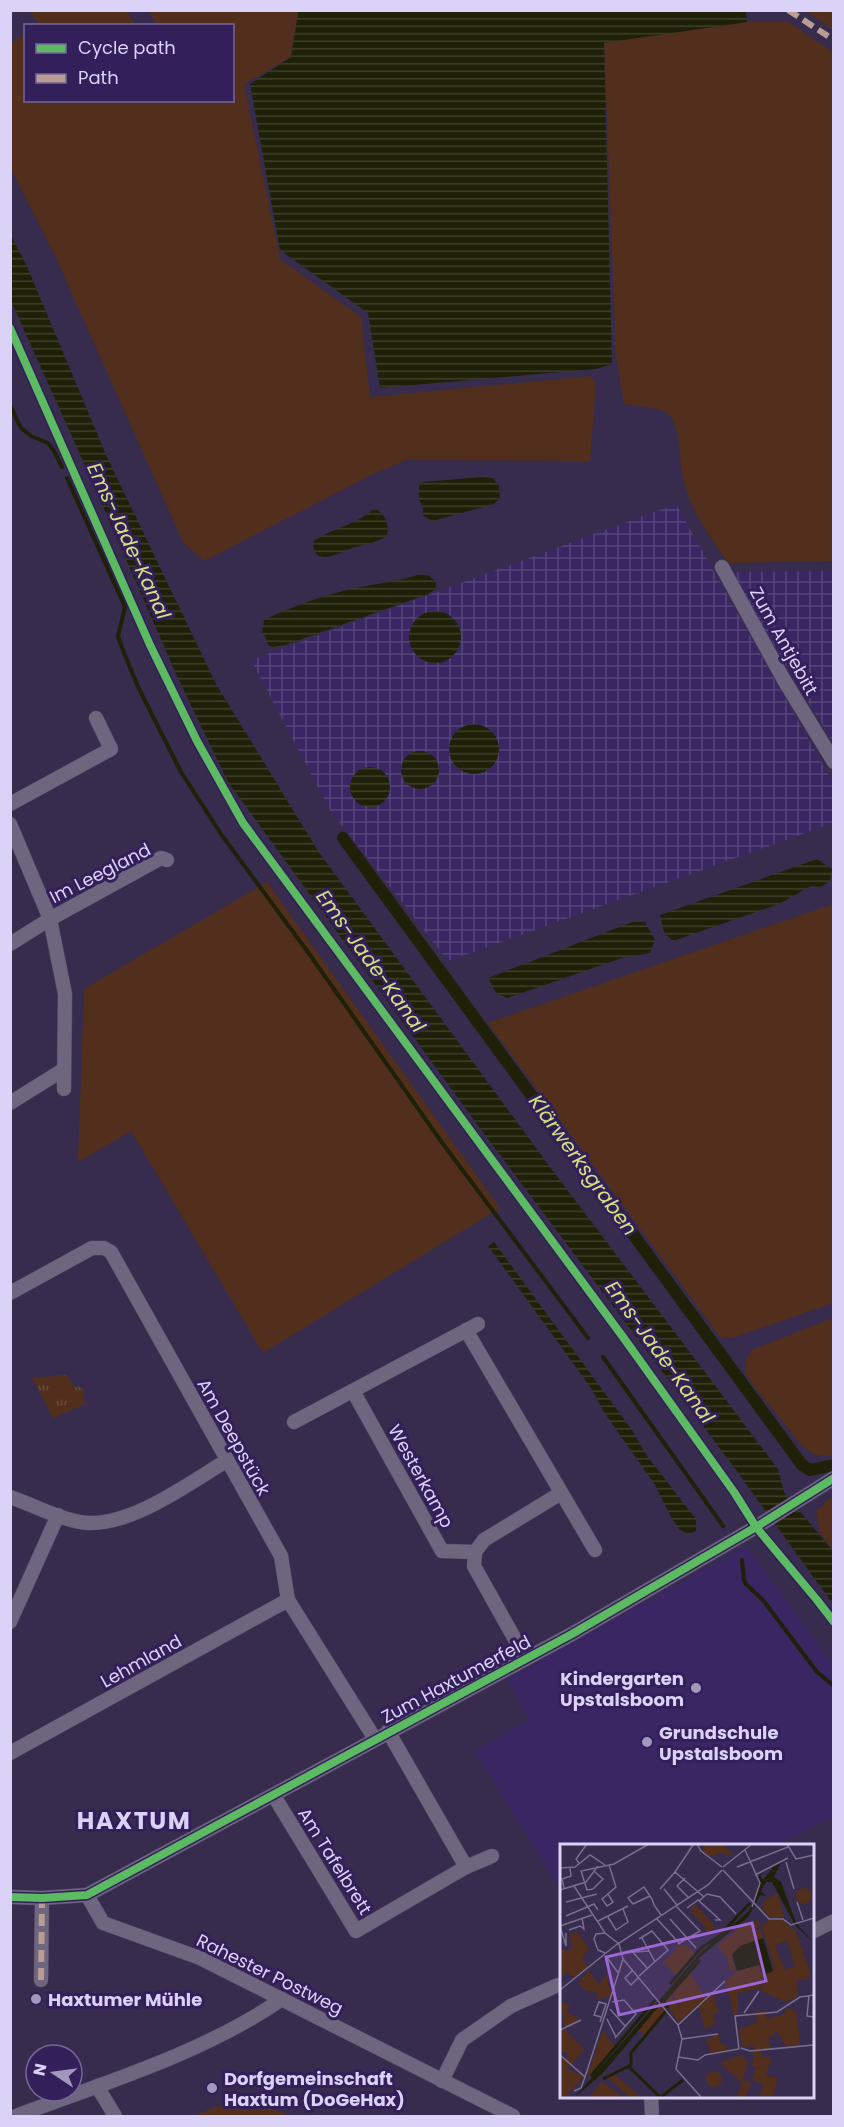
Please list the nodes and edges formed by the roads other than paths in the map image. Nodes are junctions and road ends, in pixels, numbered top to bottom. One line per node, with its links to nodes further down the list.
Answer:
1 (722, 567): 3 (street, Zum Antjebitt)
2 (96, 718): 4 (street)
3 (834, 762)
4 (10, 804)
5 (10, 824): 7 (street)
6 (167, 860): 7 (street, Im Leegland)
7 (50, 919): 8 (street, Im Leegland); 9 (street)
8 (10, 944)
9 (63, 1070): 10 (street); 11 (street)
10 (64, 1089)
11 (10, 1103)
12 (10, 1293): 15 (street, Am Deepstück)
13 (353, 1390): 14 (street); 17 (street); 21 (street, Westerkamp)
14 (294, 1422)
15 (226, 1461): 19 (street); 22 (street, Am Deepstück)
16 (834, 1478): 24 (street, Zum Haxtumerfeld)
17 (561, 1493): 20 (street); 21 (street)
18 (10, 1497): 19 (street)
19 (58, 1515): 23 (street)
20 (595, 1550)
21 (475, 1552): 24 (street)
22 (288, 1600): 26 (street, Am Deepstück); 27 (street, Lehmland)
23 (10, 1622)
24 (526, 1659): 25 (street, Zum Haxtumerfeld)
25 (388, 1731): 26 (street, Zum Haxtumerfeld); 30 (street)
26 (375, 1739): 28 (street, Zum Haxtumerfeld)
27 (10, 1753)
28 (274, 1796): 30 (street, Am Tafelbrett); 31 (street, Zum Haxtumerfeld)
29 (492, 1856): 30 (street, Am Tafelbrett)
30 (466, 1867)
31 (87, 1895): 33 (street); 38 (street, Rahester Postweg)
32 (10, 1897): 33 (street)
33 (42, 1898): 36 (street)
34 (834, 1921): 35 (street)
35 (814, 1931)
36 (41, 1980)
37 (558, 1985): 39 (street)
38 (282, 1999): 39 (street, Rahester Postweg); 40 (street)
39 (442, 2081): 44 (street, Rahester Postweg)
40 (98, 2086): 42 (street); 43 (street)
41 (651, 2097): 45 (street)
42 (16, 2116)
43 (114, 2116)
44 (513, 2116)
45 (652, 2116)

